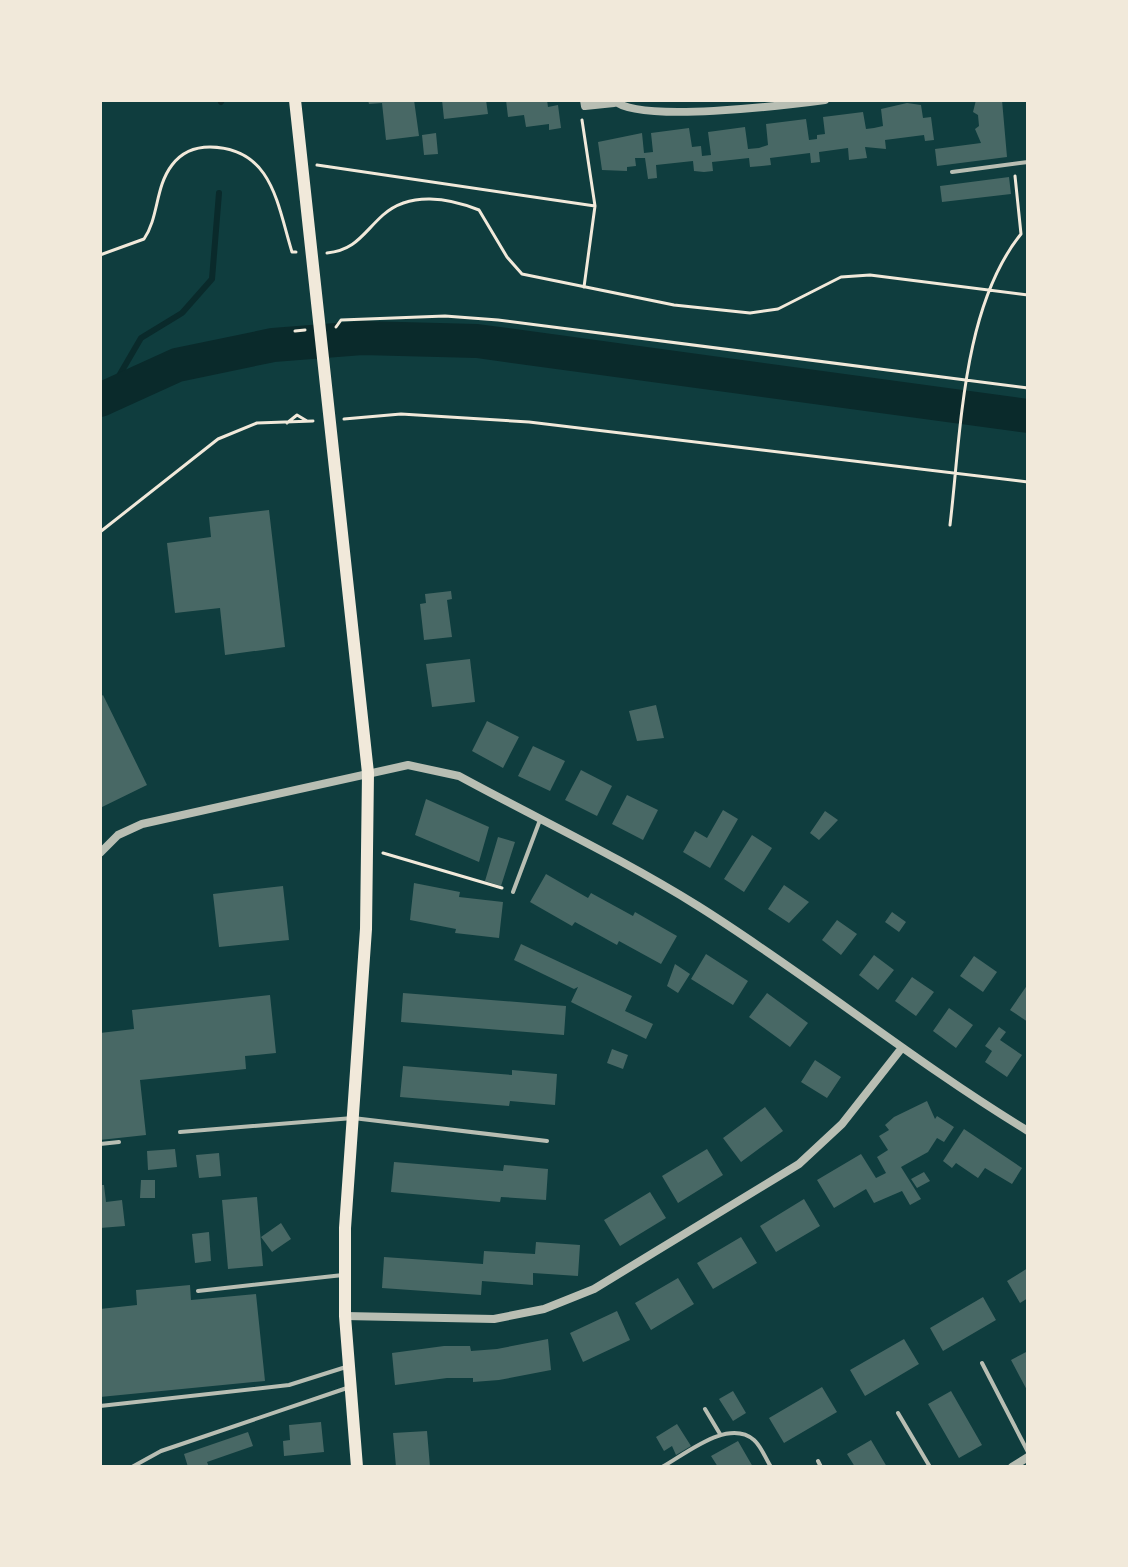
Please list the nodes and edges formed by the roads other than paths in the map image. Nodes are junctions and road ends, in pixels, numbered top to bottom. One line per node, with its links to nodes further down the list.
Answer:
1 (295, 100): 7 (main road)
2 (818, 100): 3 (street)
3 (614, 101): 4 (street)
4 (584, 103)
5 (1028, 162): 6 (lane)
6 (952, 172)
7 (368, 773): 8 (street); 9 (street); 12 (main road)
8 (540, 820): 10 (lane); 11 (street)
9 (100, 853)
10 (513, 892)
11 (901, 1049): 13 (street); 20 (street)
12 (353, 1118): 14 (lane); 15 (lane); 18 (main road)
13 (1028, 1131)
14 (180, 1132)
15 (547, 1141)
16 (119, 1142): 17 (lane)
17 (100, 1144)
18 (345, 1275): 19 (lane); 20 (main road)
19 (198, 1291)
20 (345, 1316): 22 (main road)
21 (982, 1363): 28 (lane)
22 (348, 1367): 23 (main road); 24 (lane)
23 (349, 1387): 30 (lane); 31 (main road)
24 (100, 1406)
25 (705, 1409): 27 (lane)
26 (898, 1413): 35 (lane)
27 (720, 1434): 32 (lane); 33 (lane)
28 (1028, 1455): 36 (street)
29 (818, 1461): 34 (lane)
30 (132, 1467)
31 (357, 1467)
32 (663, 1467)
33 (771, 1467)
34 (821, 1467)
35 (930, 1467)
36 (1012, 1467)

